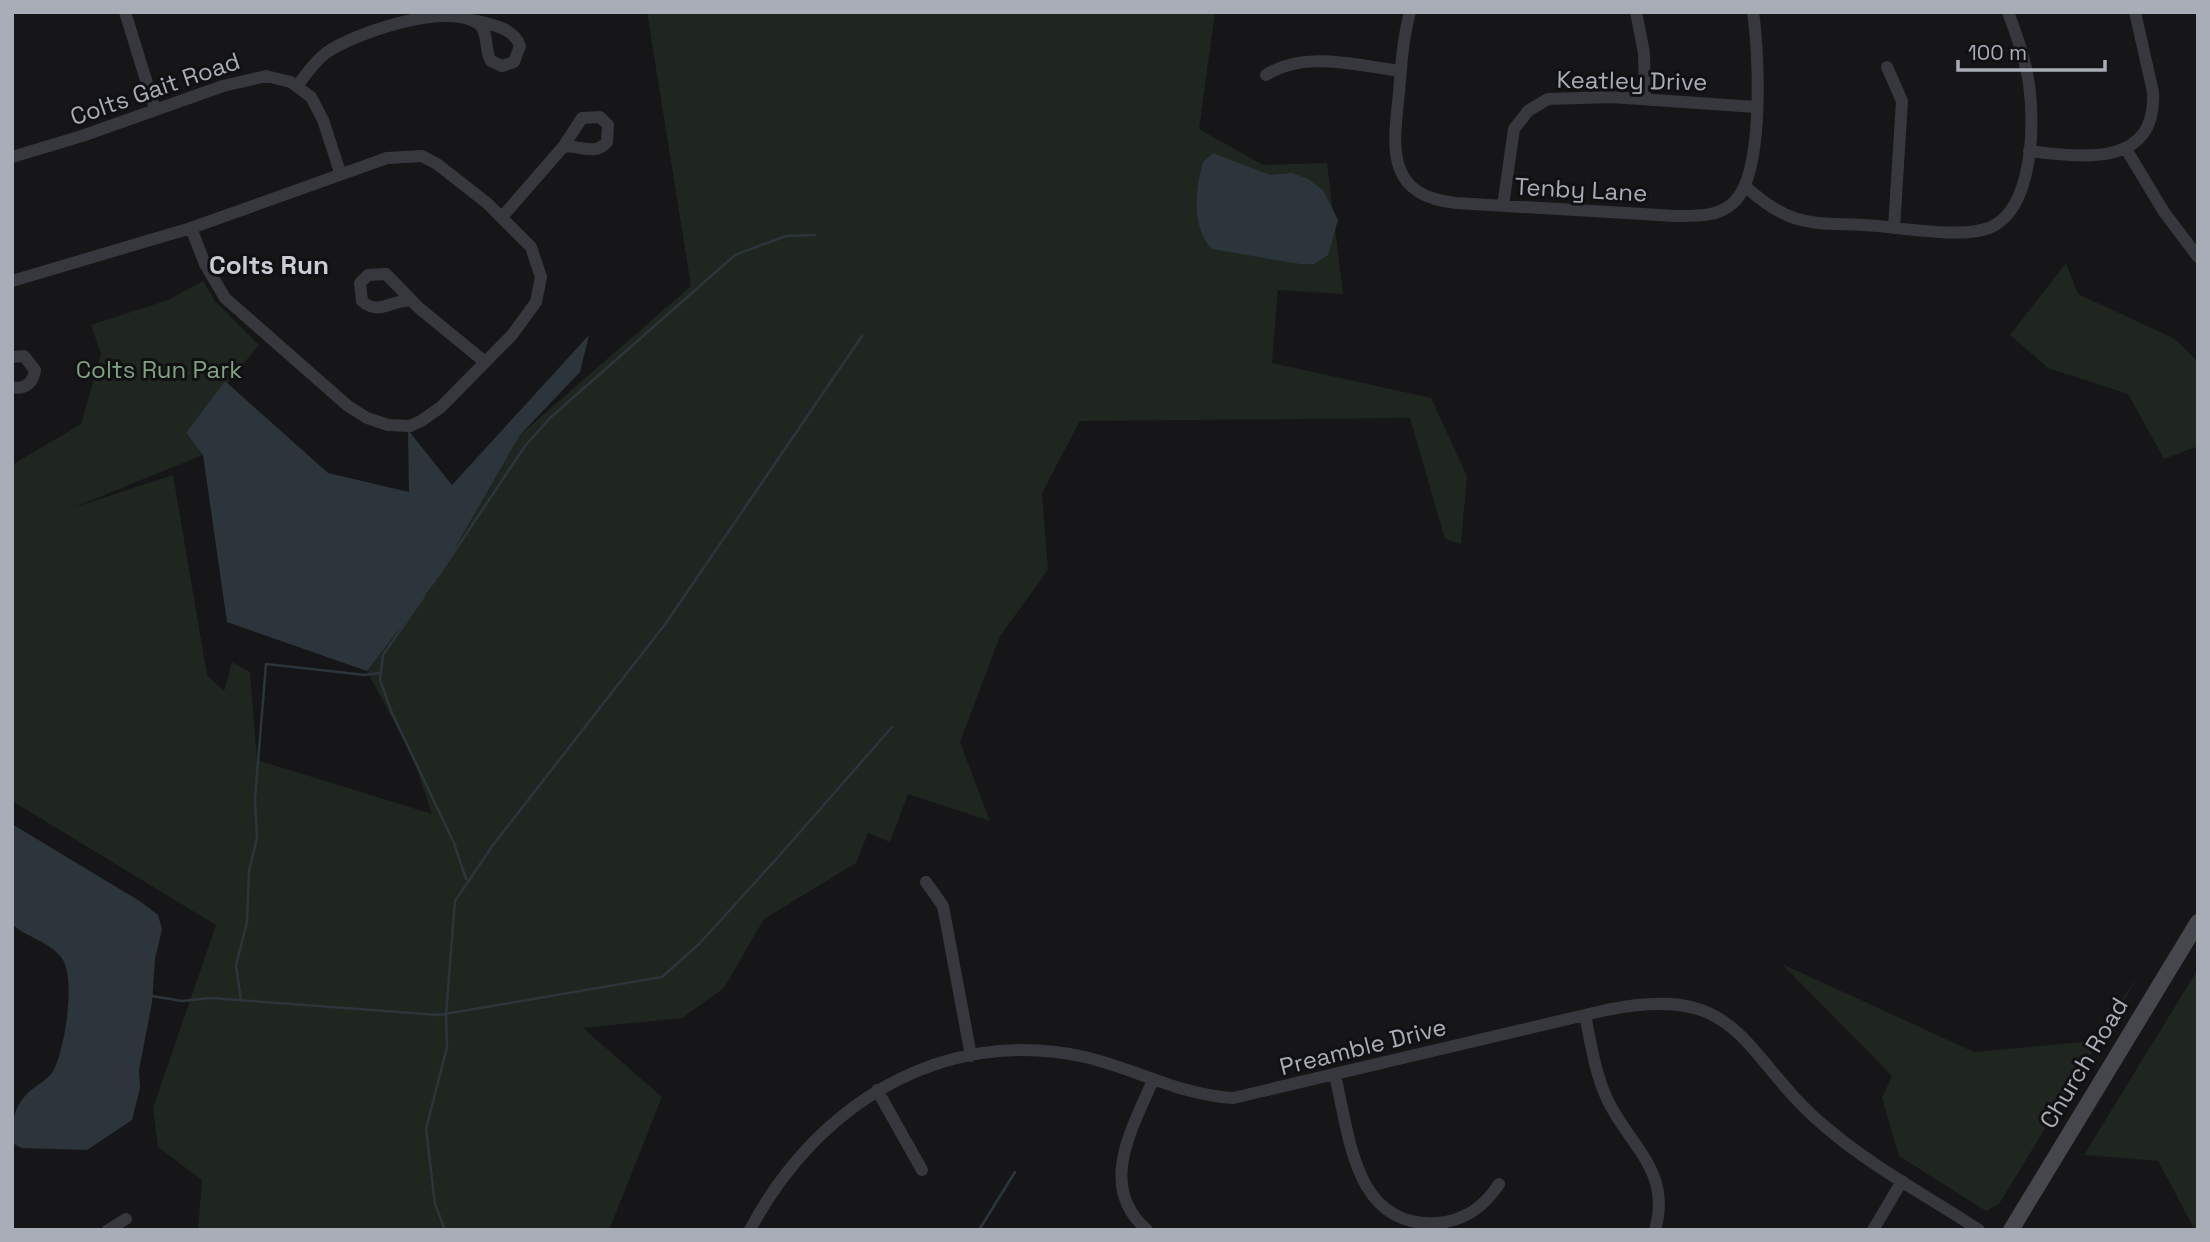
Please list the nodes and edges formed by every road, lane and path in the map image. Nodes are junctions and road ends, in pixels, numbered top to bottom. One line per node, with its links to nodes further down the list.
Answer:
1 (125, 12): 14 (street)
2 (1410, 12): 9 (street, Tenby Lane)
3 (1636, 12): 12 (street)
4 (1753, 12): 13 (street)
5 (2008, 12): 17 (street)
6 (2134, 12): 16 (street)
7 (472, 20): 11 (street)
8 (1887, 67): 24 (street)
9 (1401, 71): 10 (street); 21 (street, Tenby Lane)
10 (1266, 75)
11 (298, 85): 14 (street, Colts Gait Road); 19 (street)
12 (1645, 99): 13 (street, Keatley Drive); 21 (street, Keatley Drive)
13 (1756, 107): 20 (street)
14 (155, 109): 18 (street, Colts Gait Road)
15 (563, 147): 22 (street)
16 (2126, 149): 17 (street); 25 (street)
17 (2029, 151): 24 (street)
18 (12, 157)
19 (340, 172): 22 (street); 23 (street)
20 (1745, 187): 21 (street, Tenby Lane); 24 (street)
21 (1503, 206)
22 (502, 217): 29 (street)
23 (191, 228): 26 (street); 29 (street)
24 (1894, 228)
25 (2198, 257)
26 (12, 281)
27 (412, 301): 29 (street)
28 (12, 357): 30 (street)
29 (485, 362)
30 (12, 387)
31 (926, 882): 34 (street)
32 (2198, 922): 48 (main road, Church Road)
33 (1585, 1016): 35 (street, Preamble Drive); 39 (street, Preamble Drive); 45 (street)
34 (971, 1056): 36 (street, Preamble Drive); 37 (street, Preamble Drive)
35 (1335, 1076): 36 (street, Preamble Drive); 40 (street)
36 (1153, 1080): 44 (street)
37 (877, 1090): 38 (street); 43 (street, Preamble Drive)
38 (922, 1170)
39 (1902, 1181): 46 (street); 47 (street, Preamble Drive)
40 (1499, 1184)
41 (126, 1219): 42 (street)
42 (108, 1230)
43 (750, 1230)
44 (1147, 1230)
45 (1655, 1230)
46 (1873, 1230)
47 (1979, 1230)
48 (2011, 1230)

